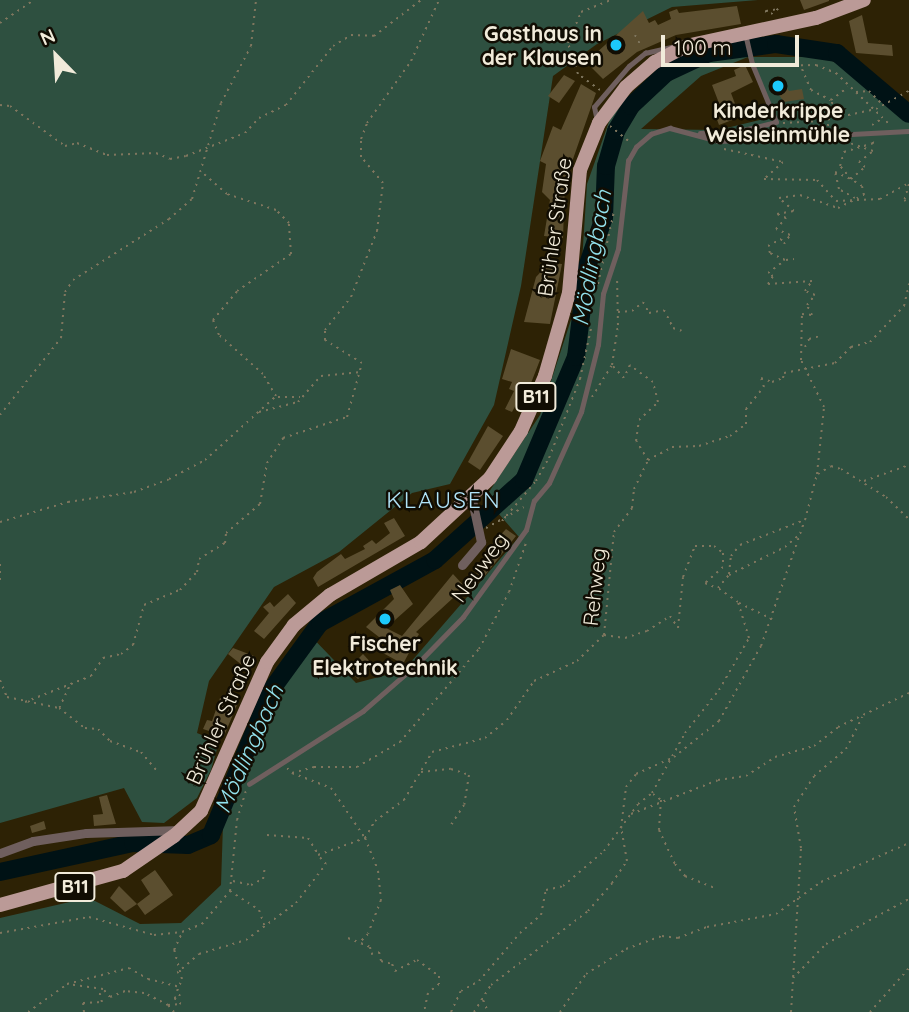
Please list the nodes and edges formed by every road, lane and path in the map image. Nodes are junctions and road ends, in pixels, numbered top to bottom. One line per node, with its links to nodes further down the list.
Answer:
1 (34, 0): 7 (path)
2 (256, 0): 30 (path)
3 (421, 0): 30 (path)
4 (439, 0): 50 (path)
5 (610, 0): 17 (path)
6 (864, 0): 10 (main road, Brühler Straße / B11)
7 (0, 23)
8 (635, 35): 11 (path)
9 (746, 39): 12 (lane)
10 (687, 46): 11 (lane); 24 (main road, Brühler Straße / B11)
11 (645, 53): 17 (lane)
12 (752, 64): 13 (path); 23 (lane)
13 (802, 68): 14 (path); 18 (path)
14 (849, 86): 16 (path); 18 (path)
15 (909, 91): 20 (path)
16 (856, 92): 20 (path); 21 (path)
17 (604, 93): 24 (lane)
18 (831, 100): 22 (path)
19 (0, 105): 30 (path)
20 (883, 105): 21 (path)
21 (876, 109): 22 (path); 26 (path)
22 (837, 117): 23 (path)
23 (776, 122): 27 (lane)
24 (603, 123): 29 (path); 60 (main road, Brühler Straße / B11)
25 (909, 131): 26 (lane)
26 (898, 132): 28 (lane)
27 (695, 133): 28 (lane); 29 (lane)
28 (719, 141): 35 (path)
29 (634, 145): 31 (path); 54 (lane, Neuweg)
30 (211, 148): 32 (path)
31 (627, 151)
32 (202, 173): 51 (path); 55 (path)
33 (851, 179): 33 (path); 35 (path); 35 (path)
34 (909, 183): 35 (path); 36 (path)
35 (856, 198): 39 (path)
36 (909, 198)
37 (616, 203): 42 (path)
38 (794, 259): 39 (path)
39 (785, 260): 47 (path)
40 (618, 271): 43 (path)
41 (909, 285): 49 (path)
42 (596, 295)
43 (617, 312): 45 (path); 48 (path)
44 (593, 319): 64 (path)
45 (682, 331)
46 (820, 336): 47 (path)
47 (805, 348): 49 (path)
48 (612, 365): 54 (path); 56 (path)
49 (806, 369): 56 (path); 58 (path)
50 (362, 372): 52 (path); 78 (path)
51 (276, 397): 52 (path); 53 (path)
52 (301, 397): 53 (path)
53 (258, 412): 65 (path)
54 (581, 412): 61 (lane, Neuweg)
55 (0, 415)
56 (648, 460): 76 (path, Rehweg)
57 (909, 465): 59 (path)
58 (817, 474): 59 (path); 63 (path)
59 (863, 481): 62 (path)
60 (472, 499): 66 (street); 98 (main road, Brühler Straße / B11)
61 (534, 502): 64 (path); 67 (lane, Neuweg)
62 (909, 519)
63 (805, 520): 68 (path); 71 (path)
64 (502, 521): 66 (path)
65 (0, 522)
66 (482, 529): 70 (street)
67 (526, 530): 86 (lane, Neuweg); 88 (path)
68 (799, 534): 71 (path); 75 (path)
69 (0, 564): 72 (path)
70 (461, 565)
71 (729, 575): 73 (path)
72 (0, 580)
73 (718, 588): 74 (path); 76 (path)
74 (738, 602): 75 (path); 85 (path)
75 (772, 619): 85 (path)
76 (604, 635): 89 (path, Rehweg)
77 (0, 680): 81 (path)
78 (70, 686): 82 (path); 83 (path)
79 (909, 693): 84 (path)
80 (0, 695): 81 (path)
81 (5, 695): 82 (path)
82 (25, 702): 83 (path)
83 (59, 708): 87 (path)
84 (862, 717): 94 (path); 109 (path)
85 (674, 757): 93 (path); 97 (path)
86 (285, 764): 88 (path); 92 (lane, Neuweg)
87 (157, 771)
88 (292, 773): 100 (path)
89 (420, 773): 96 (path); 100 (path, Rehweg)
90 (225, 778): 91 (path)
91 (239, 781)
92 (249, 784): 105 (path)
93 (652, 793): 94 (path); 95 (path)
94 (662, 800): 95 (path); 106 (path)
95 (630, 815): 97 (path)
96 (449, 828)
97 (621, 828): 122 (path); 128 (path)
98 (178, 833): 102 (street); 110 (main road, Brühler Straße / B11)
99 (267, 835): 103 (path)
100 (365, 838): 103 (path, Rehweg); 115 (path)
101 (909, 843): 109 (path)
102 (0, 853)
103 (318, 855): 111 (path)
104 (265, 866): 105 (path)
105 (232, 881): 107 (path)
106 (714, 888)
107 (230, 891): 111 (path); 112 (path)
108 (909, 899): 118 (path)
109 (799, 900): 118 (path); 131 (path)
110 (0, 905)
111 (265, 928): 117 (path)
112 (182, 932): 113 (path); 117 (path)
113 (0, 933)
114 (348, 938): 115 (path)
115 (360, 942): 127 (path)
116 (909, 968): 133 (path)
117 (177, 973): 120 (path)
118 (793, 979): 132 (path)
119 (67, 984): 120 (path); 121 (path); 124 (path)
120 (179, 987): 123 (path)
121 (99, 991): 123 (path); 125 (path)
122 (482, 999): 129 (path); 130 (path)
123 (167, 1005): 126 (path)
124 (28, 1012)
125 (83, 1012)
126 (174, 1012)
127 (424, 1012)
128 (451, 1012)
129 (474, 1012)
130 (488, 1012)
131 (560, 1012)
132 (791, 1012)
133 (870, 1012)

